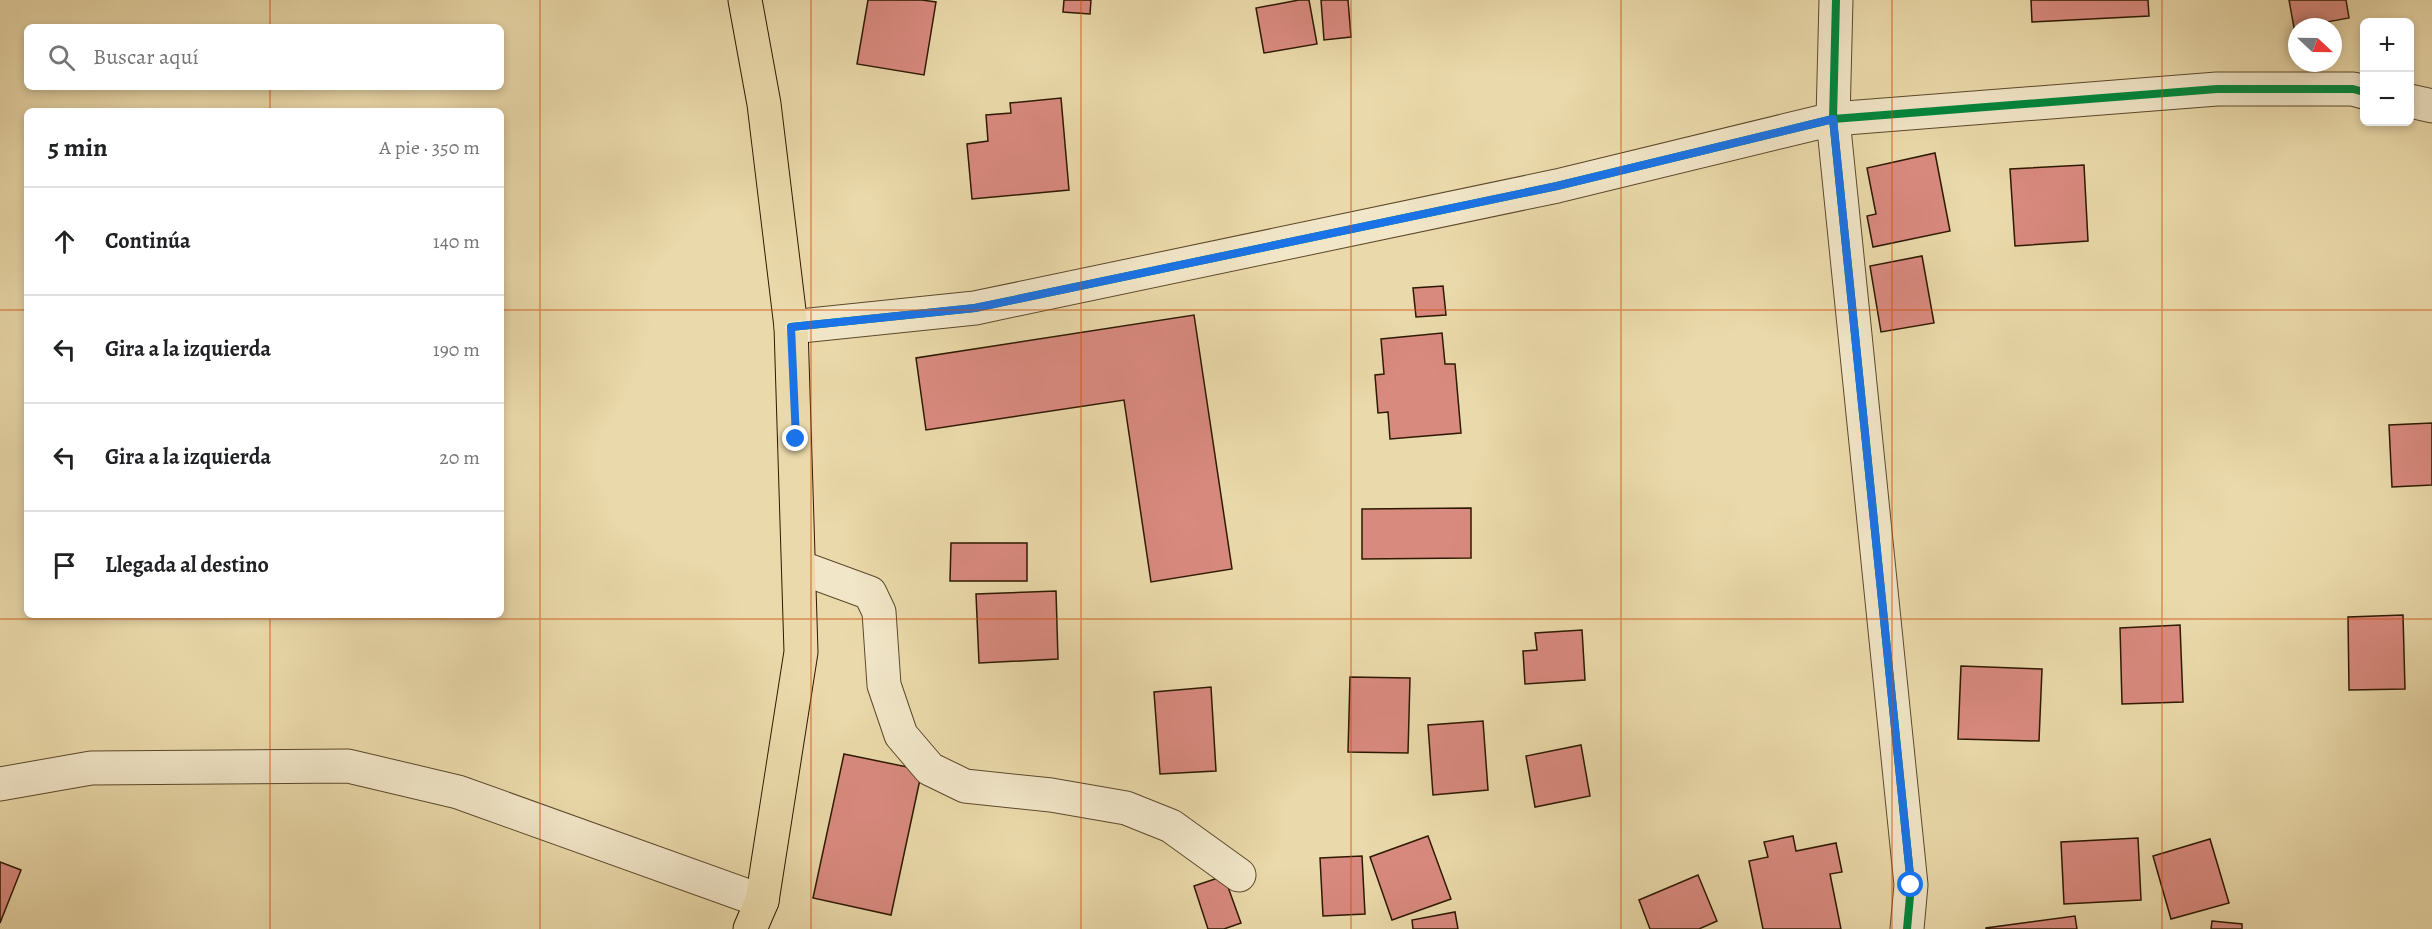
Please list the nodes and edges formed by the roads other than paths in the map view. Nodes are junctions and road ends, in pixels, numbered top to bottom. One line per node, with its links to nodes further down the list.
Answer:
1 (746, 0): 7 (main road)
2 (1836, 0): 6 (street)
3 (2360, 91): 6 (street)
4 (2414, 102): 5 (street)
5 (2432, 106)
6 (1833, 119): 7 (street); 12 (street)
7 (791, 327): 8 (main road)
8 (799, 567): 10 (street); 11 (main road)
9 (0, 784): 11 (street)
10 (1239, 875)
11 (756, 915)
12 (1907, 929)

